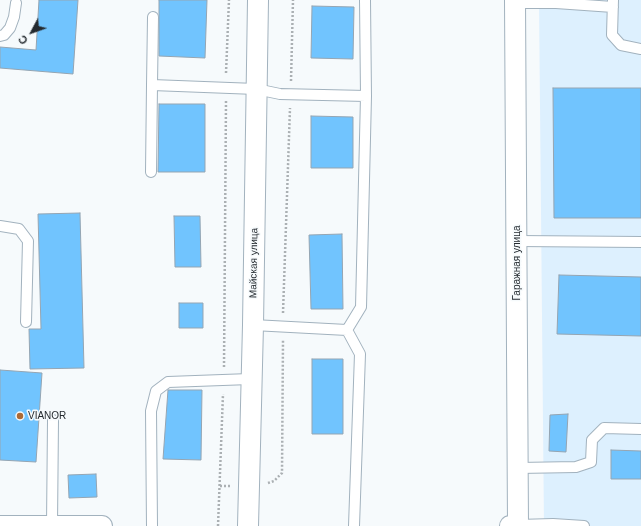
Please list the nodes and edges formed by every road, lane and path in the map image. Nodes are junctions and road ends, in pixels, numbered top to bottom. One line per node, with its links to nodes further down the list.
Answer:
1 (229, 0): 12 (path)
2 (258, 0): 13 (street, Майская улица)
3 (293, 0): 14 (path)
4 (365, 0): 15 (lane)
5 (515, 1): 7 (lane); 18 (street, Гаражная улица)
6 (16, 3): 9 (lane)
7 (613, 4): 10 (lane)
8 (153, 17): 11 (lane)
9 (0, 36)
10 (641, 49)
11 (152, 85): 12 (lane); 16 (lane)
12 (226, 88): 13 (lane); 24 (path)
13 (256, 89): 14 (lane); 21 (street, Майская улица)
14 (290, 94): 15 (lane); 22 (path)
15 (366, 96): 23 (lane)
16 (151, 172)
17 (0, 226): 20 (lane)
18 (517, 241): 19 (lane); 28 (street, Гаражная улица)
19 (641, 242)
20 (26, 322)
21 (253, 324): 22 (lane); 25 (street, Майская улица)
22 (283, 326): 23 (lane); 29 (path)
23 (347, 330): 36 (lane)
24 (223, 379): 25 (lane); 33 (lane); 34 (path)
25 (250, 379): 29 (street, Майская улица)
26 (53, 420): 30 (lane)
27 (641, 429): 28 (lane)
28 (518, 468): 38 (street, Гаражная улица)
29 (248, 486): 35 (street, Майская улица)
30 (52, 525): 31 (street); 32 (street)
31 (0, 526)
32 (102, 526)
33 (152, 526)
34 (218, 526)
35 (248, 526)
36 (354, 526)
37 (510, 526): 38 (street)
38 (518, 526): 39 (lane)
39 (584, 526)

